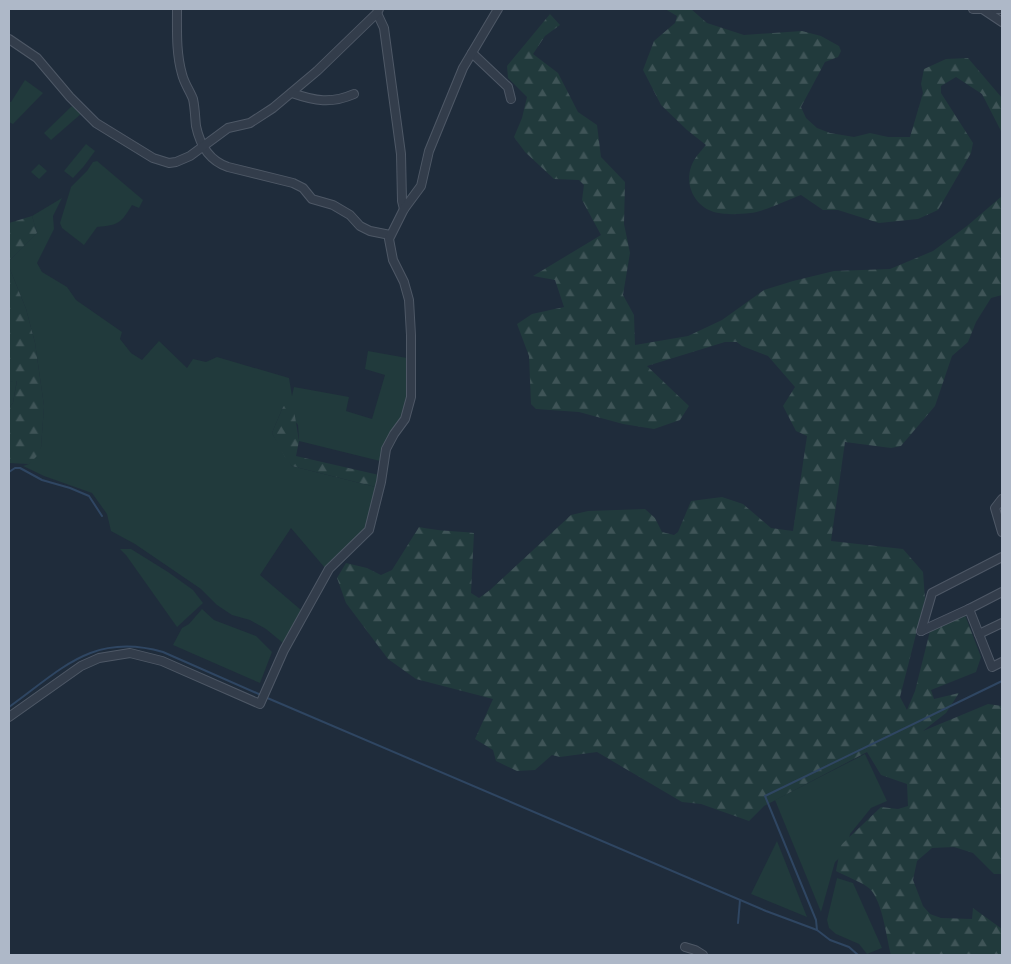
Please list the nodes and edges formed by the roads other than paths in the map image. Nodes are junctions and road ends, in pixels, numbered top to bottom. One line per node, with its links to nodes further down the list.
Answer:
1 (177, 9): 13 (street)
2 (498, 9): 9 (street)
3 (973, 9): 5 (street)
4 (1002, 9): 5 (street)
5 (984, 10): 7 (street)
6 (378, 11): 10 (street); 14 (street)
7 (1002, 22)
8 (9, 39): 13 (street)
9 (472, 53): 12 (street); 14 (street)
10 (292, 93): 11 (street); 13 (street)
11 (354, 94)
12 (511, 99)
13 (204, 147): 15 (street)
14 (404, 209): 15 (street)
15 (390, 236): 24 (street)
16 (1002, 498): 17 (street)
17 (1002, 532)
18 (1002, 557): 20 (street)
19 (1002, 592): 20 (street)
20 (969, 609): 22 (street)
21 (1002, 622): 22 (street)
22 (979, 634): 23 (street)
23 (1002, 662)
24 (9, 716)
25 (685, 947): 26 (street)
26 (703, 955)

